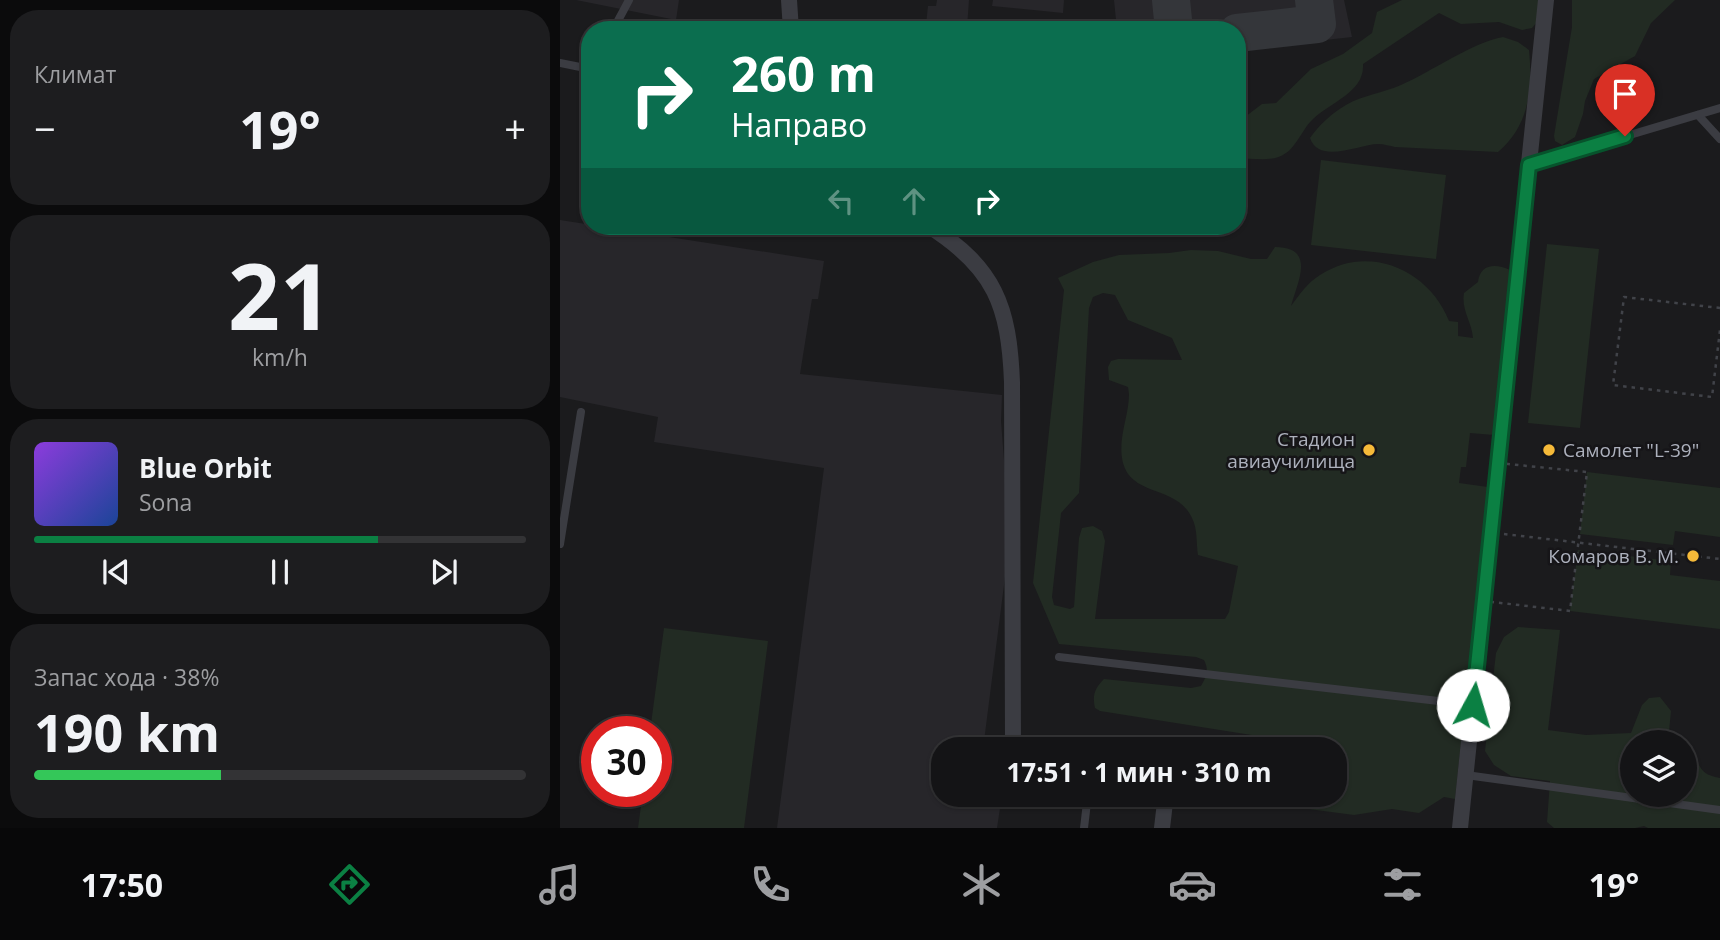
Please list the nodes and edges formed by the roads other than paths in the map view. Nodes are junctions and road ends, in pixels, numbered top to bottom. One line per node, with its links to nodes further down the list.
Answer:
1 (629, 0): 4 (lane)
2 (789, 0): 5 (street)
3 (1546, 0): 11 (street)
4 (618, 21)
5 (790, 21)
6 (560, 63): 7 (lane)
7 (581, 67)
8 (1720, 108): 9 (lane)
9 (1698, 115): 10 (lane); 11 (lane)
10 (1720, 139)
11 (1529, 165): 14 (street)
12 (942, 235): 19 (street)
13 (581, 412): 15 (lane)
14 (1498, 463)
15 (560, 544)
16 (1484, 601): 18 (street)
17 (1059, 657): 18 (lane)
18 (1473, 705): 20 (street)
19 (1013, 737)
20 (1466, 775): 23 (lane); 26 (street)
21 (1086, 807): 24 (lane)
22 (1164, 807): 25 (street)
23 (1720, 810)
24 (1084, 828)
25 (1162, 828)
26 (1460, 828)

